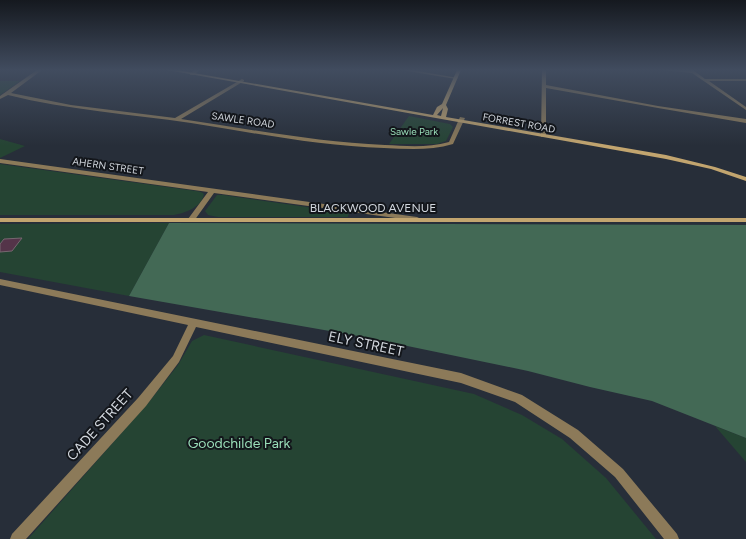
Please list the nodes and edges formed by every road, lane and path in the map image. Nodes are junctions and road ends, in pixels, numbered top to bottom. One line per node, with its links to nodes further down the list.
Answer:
1 (15, 95): 12 (street, SAWLE ROAD)
2 (217, 95): 12 (street)
3 (321, 95): 10 (main road, FORREST ROAD)
4 (449, 95): 8 (main road)
5 (543, 95): 15 (street)
6 (593, 95): 14 (street)
7 (726, 95): 9 (street)
8 (444, 106): 10 (main road); 11 (main road)
9 (746, 109)
10 (435, 115): 11 (main road, FORREST ROAD)
11 (444, 117): 13 (main road, FORREST ROAD)
12 (176, 120): 13 (street, SAWLE ROAD)
13 (462, 120): 15 (main road, FORREST ROAD)
14 (746, 121)
15 (543, 134): 17 (main road, FORREST ROAD); 18 (main road, FORREST ROAD)
16 (0, 161): 19 (street, AHERN STREET)
17 (746, 175)
18 (746, 180)
19 (214, 190): 20 (street); 21 (street, AHERN STREET)
20 (192, 219): 21 (main road, BLACKWOOD AVENUE); 22 (main road, BLACKWOOD AVENUE)
21 (417, 219): 23 (main road, BLACKWOOD AVENUE)
22 (0, 220)
23 (746, 220)
24 (0, 282): 25 (street, ELY STREET)
25 (194, 322): 26 (street, CADE STREET); 27 (street, ELY STREET)
26 (17, 539)
27 (672, 539)

